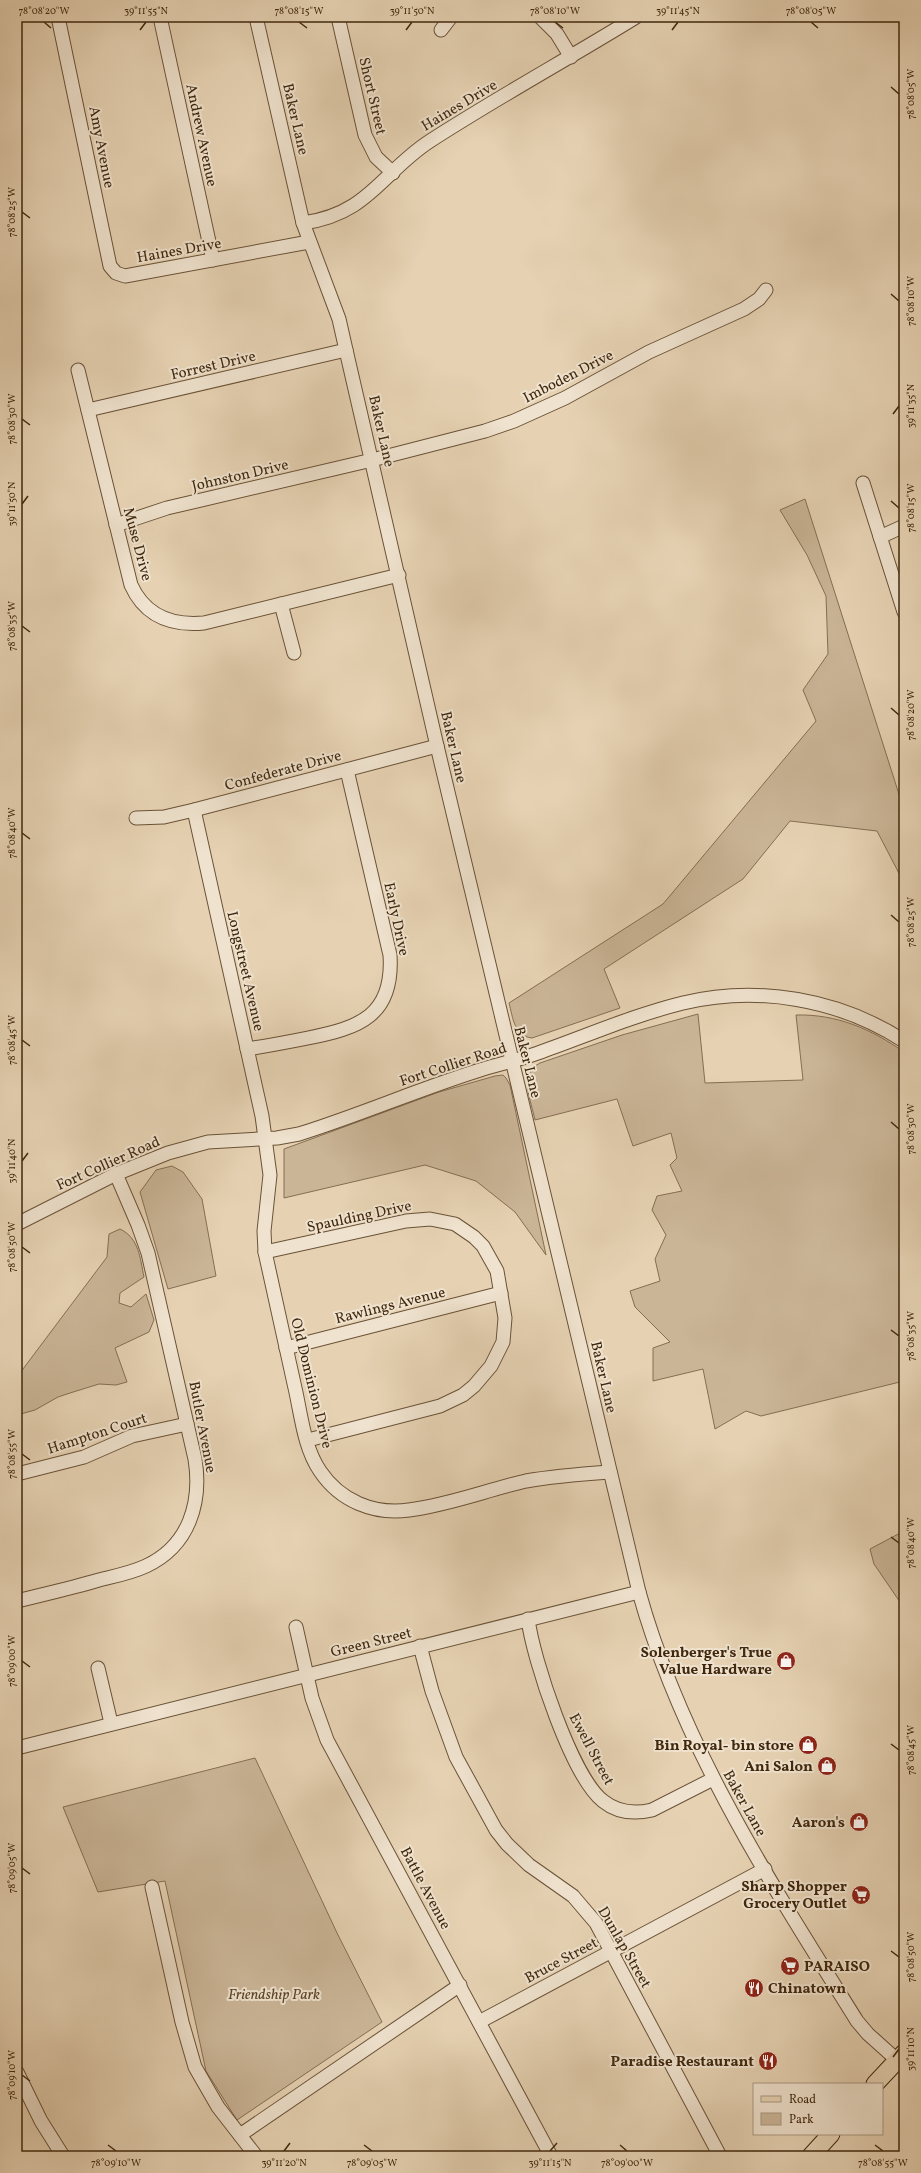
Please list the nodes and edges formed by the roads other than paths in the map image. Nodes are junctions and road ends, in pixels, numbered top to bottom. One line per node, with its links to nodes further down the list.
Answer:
1 (58, 17): 14 (street, Amy Avenue)
2 (160, 17): 13 (street, Andrew Avenue)
3 (256, 17): 11 (street, Baker Lane)
4 (338, 17): 10 (street, Short Street)
5 (451, 17): 8 (street)
6 (540, 17): 9 (street)
7 (636, 17): 9 (street, Haines Drive)
8 (441, 30)
9 (571, 57): 10 (street, Haines Drive)
10 (393, 173): 11 (street, Haines Drive)
11 (303, 223): 12 (street, Baker Lane)
12 (309, 242): 13 (street, Haines Drive); 16 (street, Baker Lane)
13 (213, 260): 14 (street, Haines Drive)
14 (125, 276)
15 (766, 290): 19 (street, Imboden Drive)
16 (346, 350): 18 (street, Forrest Drive); 19 (street, Baker Lane)
17 (78, 370): 18 (street, Muse Drive)
18 (88, 410): 21 (street, Muse Drive)
19 (372, 460): 21 (street, Johnston Drive); 24 (street, Baker Lane)
20 (863, 483): 23 (street)
21 (116, 525): 25 (street, Muse Drive)
22 (904, 526): 23 (street)
23 (880, 537): 26 (street)
24 (399, 575): 25 (street, Muse Drive); 28 (street, Baker Lane)
25 (281, 604): 27 (street)
26 (904, 612)
27 (294, 653)
28 (437, 746): 29 (street, Confederate Drive); 34 (street, Baker Lane)
29 (347, 770): 30 (street, Confederate Drive); 33 (street, Early Drive)
30 (194, 810): 31 (street, Confederate Drive); 33 (street, Longstreet Avenue)
31 (136, 818)
32 (904, 1041): 34 (street, Fort Collier Road)
33 (247, 1050): 35 (street, Longstreet Avenue)
34 (512, 1062): 35 (street, Fort Collier Road); 43 (street, Baker Lane)
35 (266, 1139): 36 (street, Fort Collier Road); 38 (street, Old Dominion Drive)
36 (116, 1174): 37 (street, Fort Collier Road); 41 (street, Butler Avenue)
37 (17, 1224)
38 (265, 1252): 39 (street, Spaulding Drive); 40 (street, Old Dominion Drive)
39 (501, 1293): 40 (street, Rawlings Avenue); 42 (street, Spaulding Drive)
40 (286, 1348): 42 (street, Old Dominion Drive)
41 (187, 1424): 44 (street, Hampton Court); 46 (street, Butler Avenue)
42 (308, 1440): 43 (street, Old Dominion Drive)
43 (610, 1472): 45 (street, Baker Lane)
44 (17, 1474)
45 (639, 1592): 47 (street, Green Street); 54 (street, Baker Lane)
46 (17, 1601)
47 (528, 1619): 49 (street, Green Street); 54 (street, Ewell Street)
48 (296, 1627): 51 (street, Battle Avenue)
49 (420, 1646): 51 (street, Green Street); 57 (street, Dunlap Street)
50 (98, 1668): 52 (street)
51 (306, 1675): 52 (street, Green Street); 58 (street, Battle Avenue)
52 (110, 1724): 53 (street, Green Street)
53 (17, 1748)
54 (713, 1779): 55 (street, Baker Lane)
55 (765, 1869): 57 (street, Bruce Street); 60 (street, Baker Lane)
56 (152, 1887): 64 (street)
57 (611, 1951): 59 (street, Bruce Street); 68 (street, Dunlap Street)
58 (460, 1985): 59 (street, Battle Avenue); 64 (street)
59 (479, 2022): 67 (street, Battle Avenue)
60 (900, 2056): 62 (main road)
61 (17, 2072): 65 (street)
62 (877, 2083)
63 (830, 2135): 69 (main road)
64 (240, 2136): 66 (street)
65 (63, 2156)
66 (256, 2156)
67 (551, 2156)
68 (720, 2156)
69 (811, 2156)

